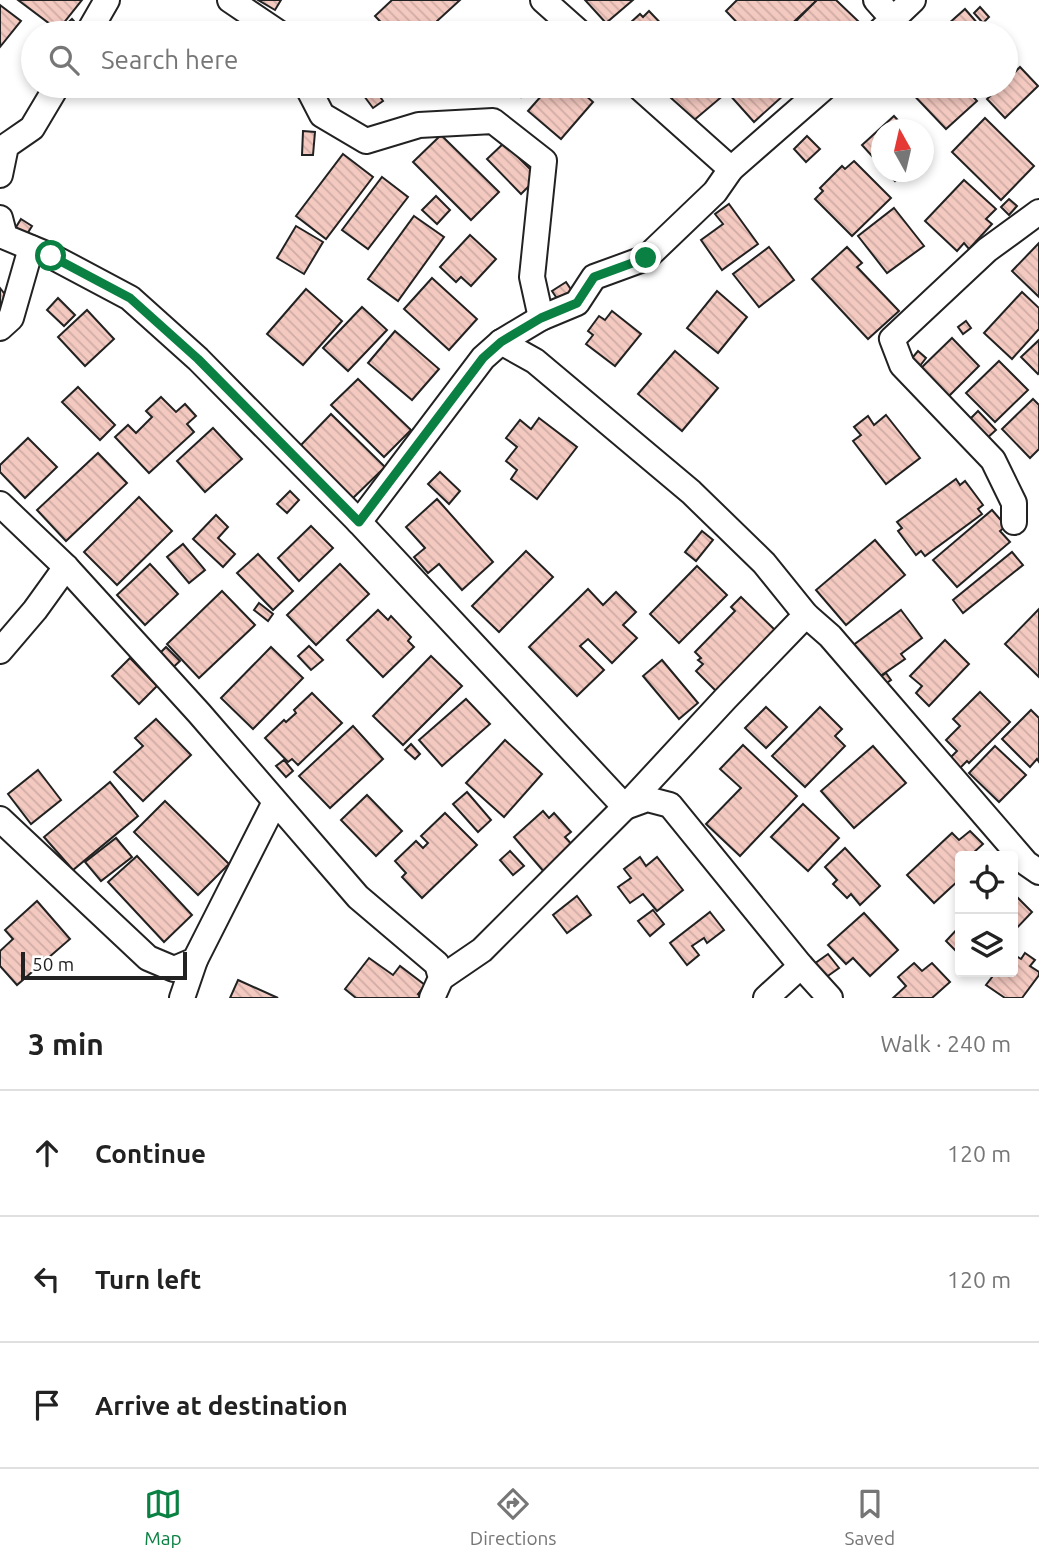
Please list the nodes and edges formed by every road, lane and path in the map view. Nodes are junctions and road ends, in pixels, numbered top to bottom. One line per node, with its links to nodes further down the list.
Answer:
1 (107, 0): 6 (street)
2 (230, 0): 7 (street)
3 (543, 0): 8 (street)
4 (876, 0): 9 (street)
5 (914, 0): 10 (street)
6 (95, 21)
7 (261, 21)
8 (567, 21)
9 (884, 21)
10 (891, 21)
11 (50, 98): 15 (street)
12 (313, 98): 21 (street)
13 (651, 98): 16 (street)
14 (812, 98): 16 (street)
15 (3, 143): 17 (street)
16 (731, 169): 21 (street)
17 (0, 175)
18 (1039, 212): 26 (street)
19 (0, 218): 20 (street)
20 (31, 248): 22 (street); 25 (street)
21 (541, 318): 23 (street)
22 (0, 328)
23 (501, 342): 25 (street); 28 (street)
24 (0, 504): 27 (street)
25 (359, 522): 31 (street)
26 (1014, 522)
27 (66, 567): 29 (street); 30 (street)
28 (806, 615): 31 (street); 33 (street)
29 (0, 651)
30 (275, 802): 34 (street); 36 (street)
31 (625, 807): 35 (street); 36 (street)
32 (0, 819): 34 (street)
33 (1039, 872)
34 (195, 960): 37 (street)
35 (801, 966): 38 (street); 39 (street)
36 (437, 988)
37 (181, 998)
38 (766, 998)
39 (830, 998)

